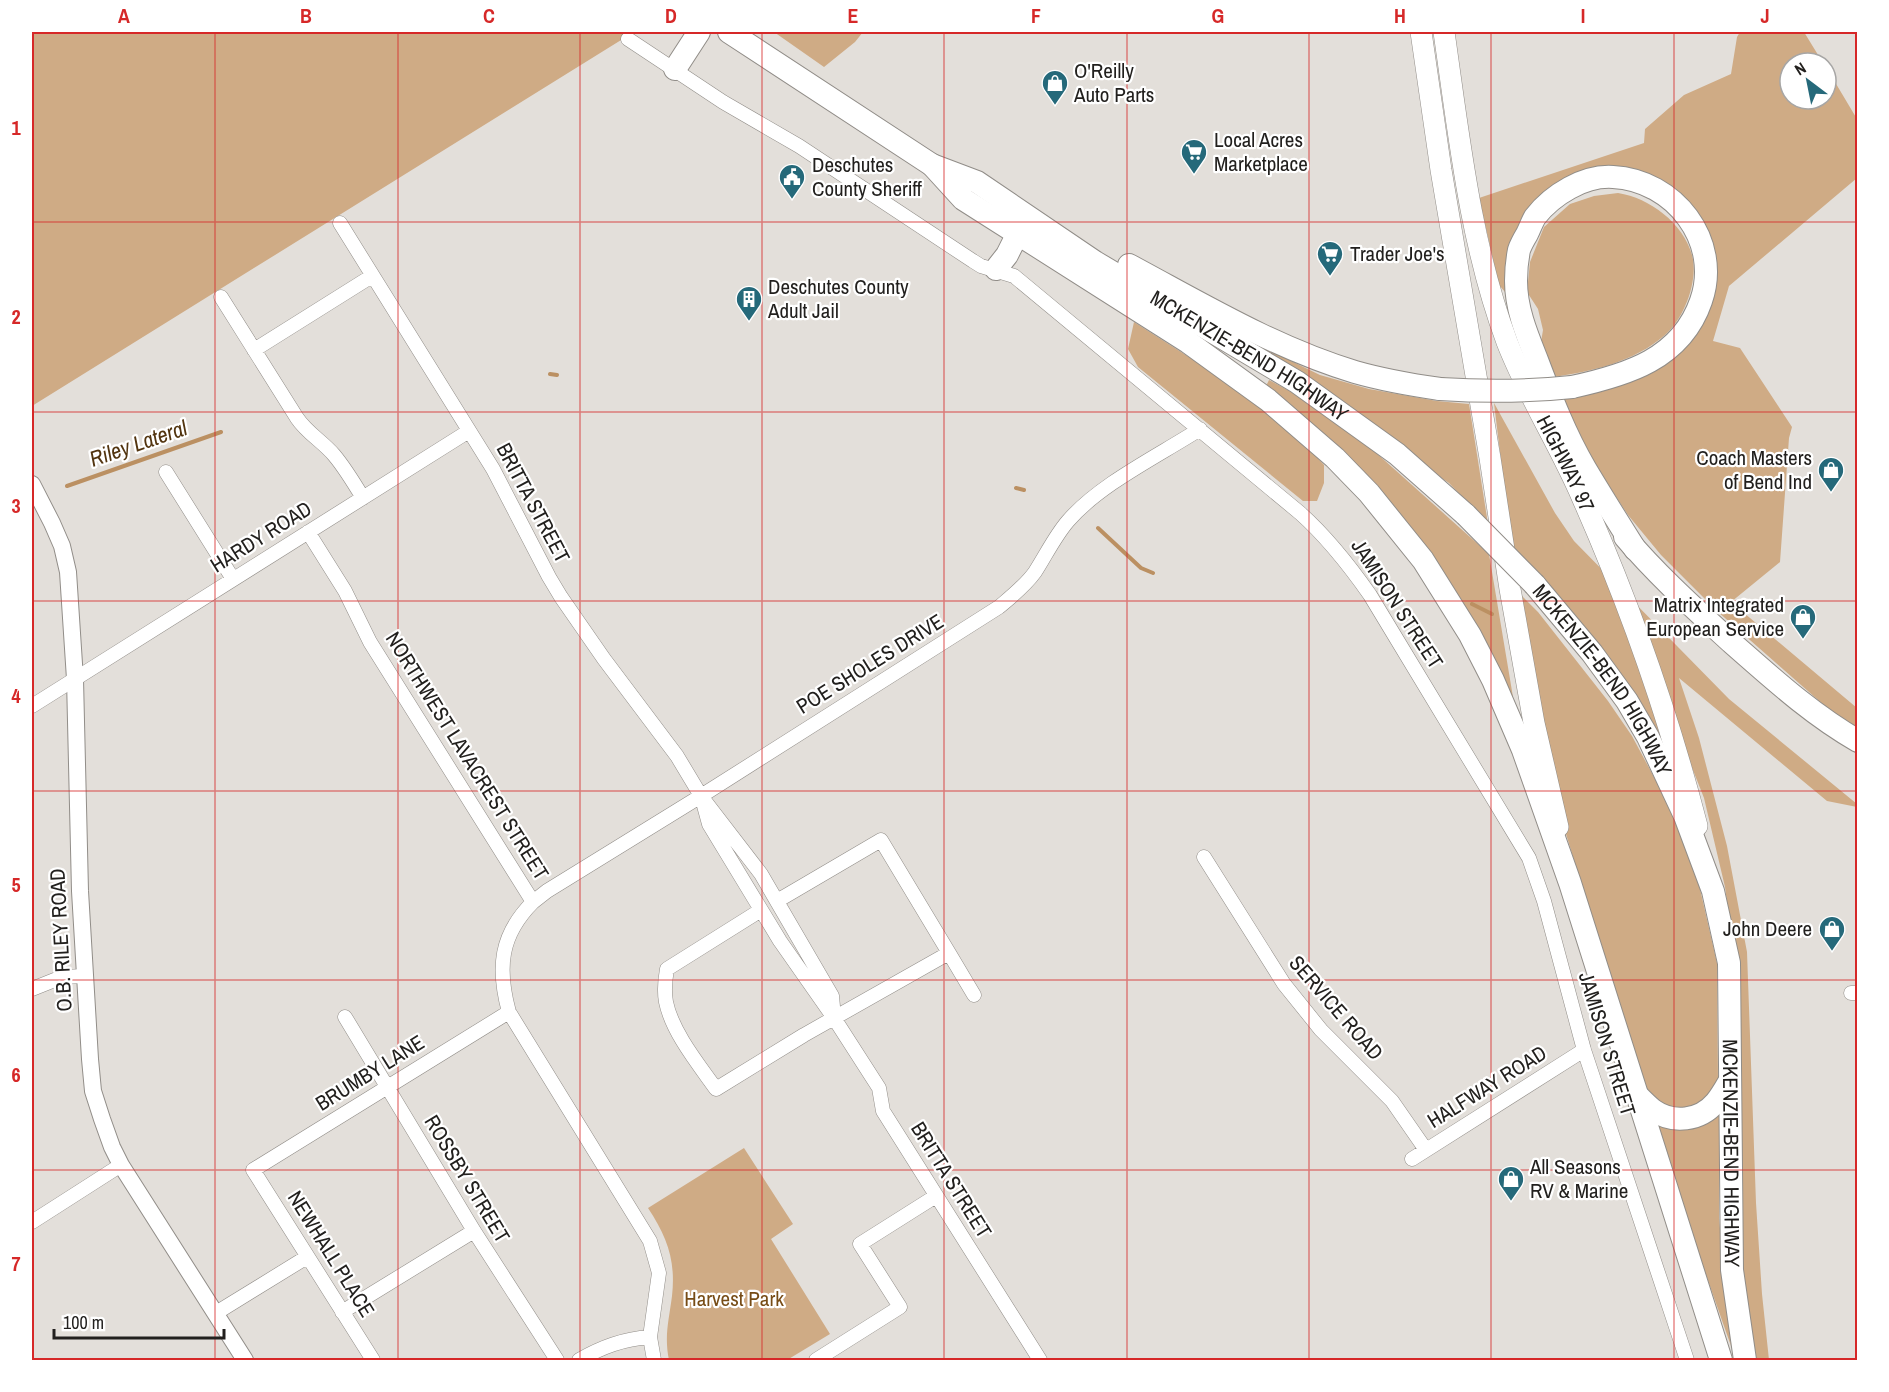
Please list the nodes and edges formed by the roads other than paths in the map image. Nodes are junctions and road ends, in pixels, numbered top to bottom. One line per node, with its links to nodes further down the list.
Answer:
1 (699, 32): 6 (highway)
2 (729, 32): 7 (highway, MCKENZIE-BEND HIGHWAY)
3 (1421, 32): 29 (main road)
4 (1444, 32): 17 (main road, HIGHWAY 97)
5 (628, 39): 6 (street, JAMISON STREET)
6 (675, 69): 11 (street, JAMISON STREET)
7 (932, 165): 8 (highway, MCKENZIE-BEND HIGHWAY); 10 (highway, MCKENZIE-BEND HIGHWAY)
8 (977, 182): 22 (highway, bridge); 30 (highway, MCKENZIE-BEND HIGHWAY, bridge)
9 (340, 223): 12 (street, BRITTA STREET)
10 (1017, 235): 11 (highway); 29 (highway, MCKENZIE-BEND HIGHWAY)
11 (996, 269): 15 (street, JAMISON STREET)
12 (372, 276): 14 (street); 16 (street, BRITTA STREET)
13 (221, 297): 14 (street)
14 (254, 350): 20 (street)
15 (1200, 429): 27 (street, POE SHOLES DRIVE); 41 (street, JAMISON STREET)
16 (469, 431): 20 (street, HARDY ROAD); 27 (street, BRITTA STREET)
17 (1555, 442): 22 (highway); 30 (main road, HIGHWAY 97)
18 (166, 472): 23 (street)
19 (32, 483): 24 (street, O.B. RILEY ROAD)
20 (363, 498): 21 (street, HARDY ROAD)
21 (308, 532): 23 (street, HARDY ROAD); 32 (street, NORTHWEST LAVACREST STREET)
22 (1635, 549): 26 (highway)
23 (234, 579): 24 (street, HARDY ROAD)
24 (75, 679): 25 (street, HARDY ROAD); 35 (street, O.B. RILEY ROAD)
25 (32, 706)
26 (1857, 741)
27 (701, 796): 31 (street, BRITTA STREET); 32 (street, POE SHOLES DRIVE); 33 (street, BRITTA STREET)
28 (1204, 857): 45 (street, SERVICE ROAD)
29 (1570, 883): 44 (highway, MCKENZIE-BEND HIGHWAY)
30 (1713, 891): 42 (highway, MCKENZIE-BEND HIGHWAY)
31 (777, 901): 34 (street); 40 (street, BRITTA STREET)
32 (533, 902): 38 (street, NORTHWEST LAVACREST STREET)
33 (761, 910): 40 (street, BRITTA STREET); 40 (street)
34 (949, 953): 37 (street); 40 (street)
35 (85, 975): 36 (street); 47 (street, O.B. RILEY ROAD)
36 (32, 989)
37 (975, 996)
38 (509, 1012): 43 (street, BRUMBY LANE); 55 (street, NORTHWEST LAVACREST STREET)
39 (345, 1017): 43 (street, ROSSBY STREET)
40 (834, 1018): 49 (street, BRITTA STREET)
41 (1584, 1050): 45 (street, HALFWAY ROAD); 63 (street, JAMISON STREET)
42 (1729, 1082): 44 (highway); 65 (highway, MCKENZIE-BEND HIGHWAY)
43 (387, 1086): 48 (street, BRUMBY LANE); 51 (street, ROSSBY STREET)
44 (1639, 1097): 64 (highway, MCKENZIE-BEND HIGHWAY)
45 (1426, 1150): 46 (street, HALFWAY ROAD)
46 (1412, 1159)
47 (121, 1165): 50 (street); 54 (street, O.B. RILEY ROAD)
48 (253, 1170): 52 (street, NEWHALL PLACE)
49 (936, 1196): 61 (street); 62 (street, BRITTA STREET)
50 (32, 1222)
51 (474, 1232): 53 (street); 58 (street, ROSSBY STREET)
52 (308, 1257): 53 (street, NEWHALL PLACE); 54 (street)
53 (342, 1312): 57 (street, NEWHALL PLACE)
54 (216, 1313): 56 (street, O.B. RILEY ROAD)
55 (650, 1337): 59 (street); 60 (street, NORTHWEST LAVACREST STREET)
56 (245, 1360)
57 (373, 1360)
58 (556, 1360)
59 (579, 1360)
60 (654, 1360)
61 (816, 1360)
62 (1040, 1360)
63 (1687, 1360)
64 (1721, 1360)
65 (1745, 1360)

